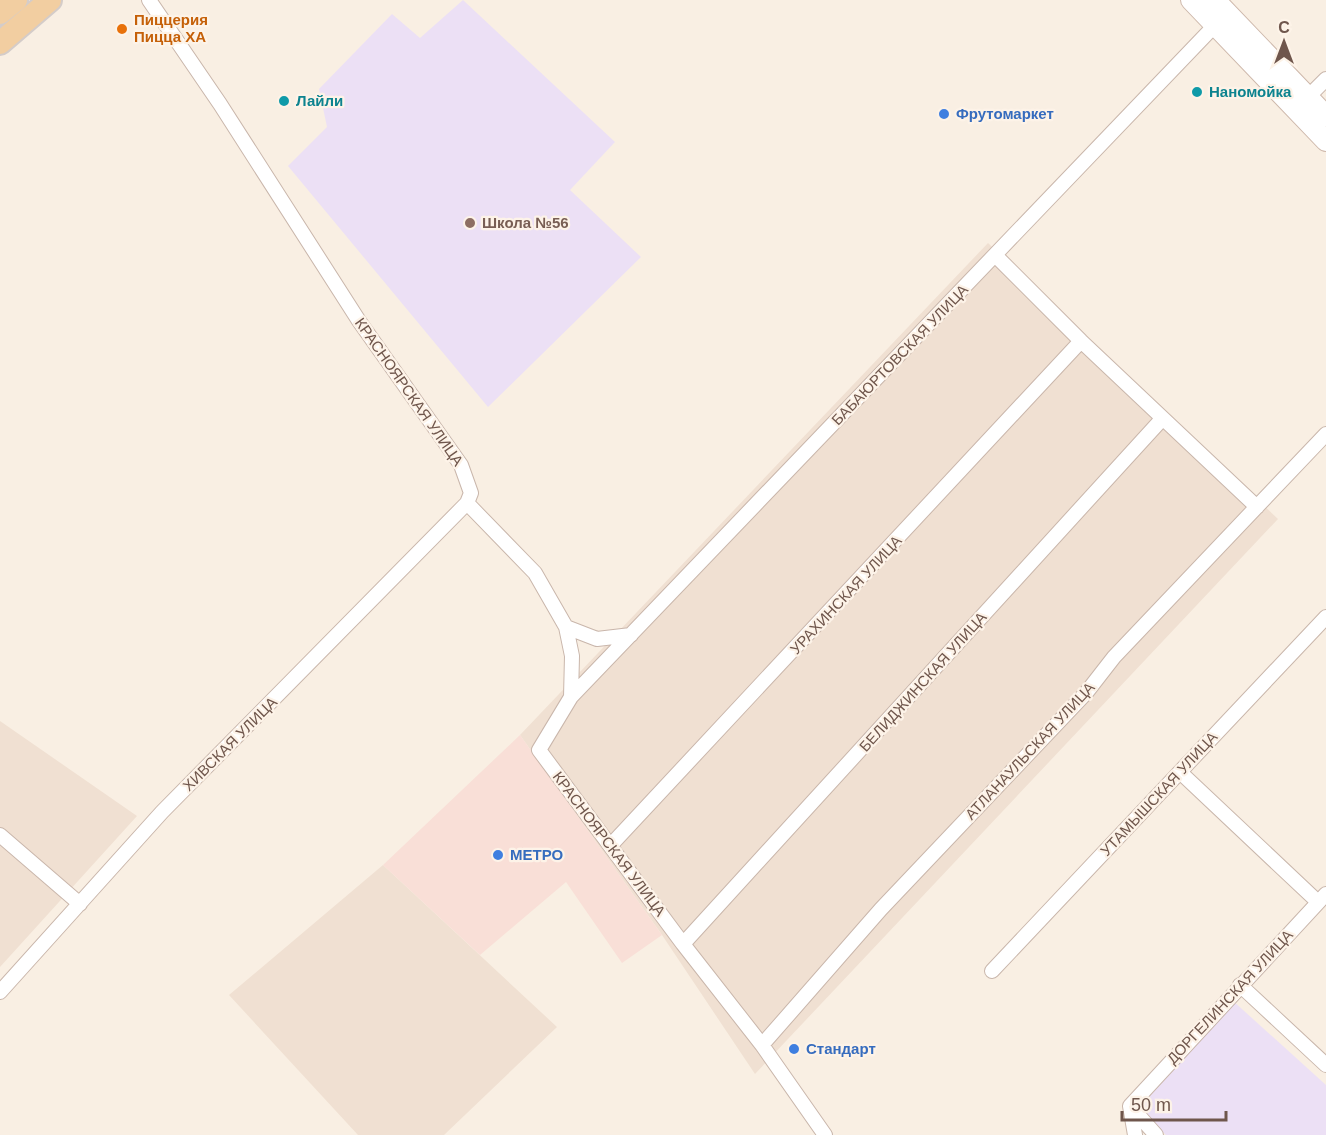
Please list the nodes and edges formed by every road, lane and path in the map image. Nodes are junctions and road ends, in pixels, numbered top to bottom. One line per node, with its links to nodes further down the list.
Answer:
1 (16, 0): 5 (main road)
2 (50, 0): 7 (main road)
3 (149, 0): 16 (street, КРАСНОЯРСКАЯ УЛИЦА)
4 (1191, 0): 6 (main road)
5 (0, 13)
6 (1220, 13): 9 (main road); 12 (street, БАБАЮРТОВСКАЯ УЛИЦА)
7 (0, 44)
8 (1326, 79): 9 (street)
9 (1302, 104): 10 (main road); 11 (main road)
10 (1326, 116)
11 (1326, 141)
12 (996, 256): 13 (street); 20 (street, БАБАЮРТОВСКАЯ УЛИЦА)
13 (1081, 341): 14 (street); 24 (street, УРАХИНСКАЯ УЛИЦА)
14 (1162, 419): 17 (street); 27 (street, БЕЛИДЖИНСКАЯ УЛИЦА)
15 (1326, 434): 17 (street, АТЛАНАУЛЬСКАЯ УЛИЦА)
16 (467, 503): 19 (street, КРАСНОЯРСКАЯ УЛИЦА); 26 (street, ХИВСКАЯ УЛИЦА)
17 (1257, 507): 31 (street, АТЛАНАУЛЬСКАЯ УЛИЦА)
18 (1326, 616): 22 (street, УТАМЫШСКАЯ УЛИЦА)
19 (566, 627): 20 (street); 21 (street, КРАСНОЯРСКАЯ УЛИЦА)
20 (631, 635): 21 (street, БАБАЮРТОВСКАЯ УЛИЦА)
21 (571, 697): 24 (street, КРАСНОЯРСКАЯ УЛИЦА)
22 (1180, 772): 25 (street); 28 (street, УТАМЫШСКАЯ УЛИЦА)
23 (0, 835): 26 (street)
24 (610, 846): 27 (street, КРАСНОЯРСКАЯ УЛИЦА)
25 (1322, 898): 29 (street, ДОРГЕЛИНСКАЯ УЛИЦА)
26 (80, 904): 30 (street, ХИВСКАЯ УЛИЦА)
27 (683, 944): 31 (street, КРАСНОЯРСКАЯ УЛИЦА)
28 (992, 971)
29 (1240, 985): 32 (street); 33 (street, ДОРГЕЛИНСКАЯ УЛИЦА)
30 (0, 992)
31 (762, 1045): 34 (street, КРАСНОЯРСКАЯ УЛИЦА)
32 (1326, 1065)
33 (1130, 1106): 35 (street); 36 (street)
34 (825, 1135)
35 (1135, 1135)
36 (1156, 1135)

